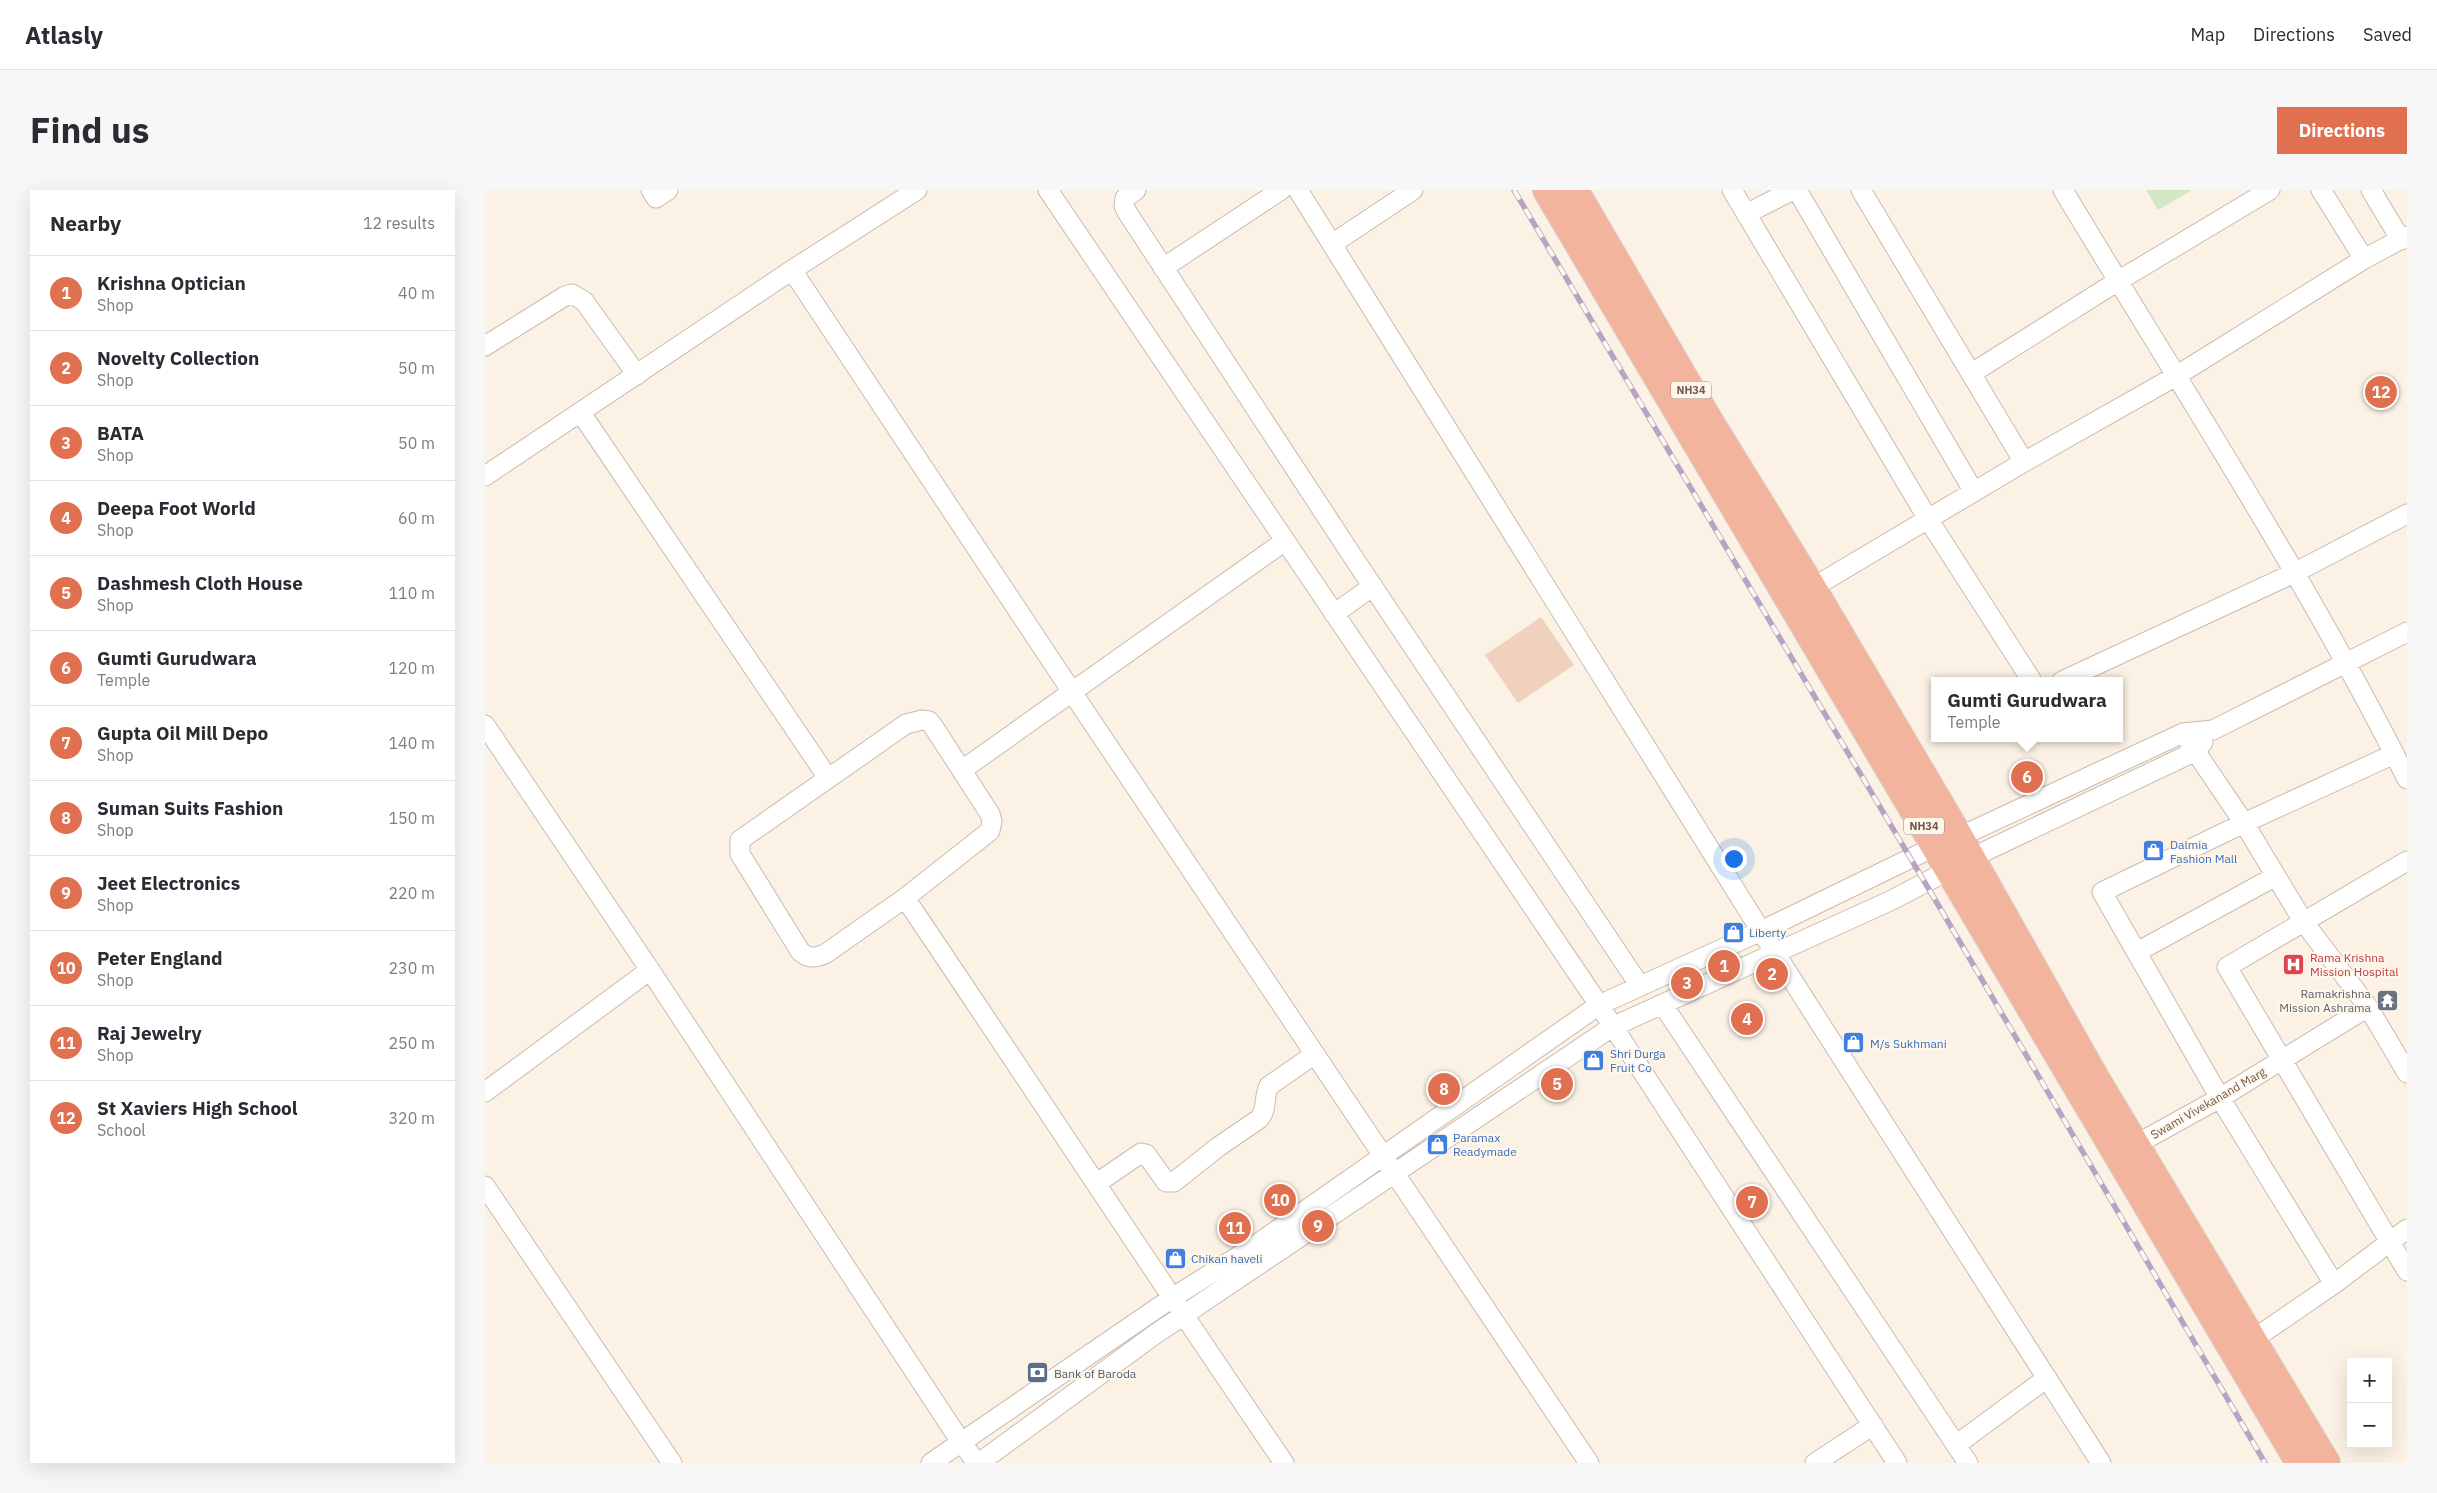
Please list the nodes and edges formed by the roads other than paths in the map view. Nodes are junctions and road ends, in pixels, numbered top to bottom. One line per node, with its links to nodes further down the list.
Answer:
1 (651, 190): 2 (street)
2 (668, 190)
3 (917, 190): 24 (street)
4 (1048, 190): 37 (street)
5 (1136, 190): 23 (street)
6 (1281, 190): 23 (street)
7 (1298, 190): 21 (street)
8 (1413, 190): 21 (street)
9 (1547, 190): 30 (highway, NH34)
10 (1574, 190): 30 (highway, NH34)
11 (1731, 190): 19 (street)
12 (1793, 190): 19 (street)
13 (1797, 190): 34 (street)
14 (1861, 190): 27 (street)
15 (2063, 190): 25 (street)
16 (2270, 190): 25 (street)
17 (2321, 190): 22 (street)
18 (2371, 190): 20 (street)
19 (1746, 214): 36 (street)
20 (2404, 238): 22 (street)
21 (1331, 244): 61 (street)
22 (2364, 259): 29 (street)
23 (1163, 268): 39 (street)
24 (792, 270): 28 (street); 46 (street)
25 (2118, 281): 27 (street); 29 (street)
26 (485, 346): 28 (street)
27 (1972, 373): 32 (street)
28 (637, 375): 31 (street)
29 (2177, 376): 32 (street); 38 (street)
30 (1677, 388): 40 (highway, NH34); 56 (highway, NH34)
31 (581, 413): 33 (street); 53 (street)
32 (2024, 462): 34 (street)
33 (485, 476)
34 (1974, 492): 36 (street)
35 (2407, 514): 38 (street)
36 (1928, 519): 40 (street); 44 (street)
37 (1285, 542): 41 (street); 46 (street)
38 (2294, 574): 43 (street); 45 (street)
39 (1373, 586): 41 (street); 65 (street)
40 (1812, 588): 56 (highway, NH34)
41 (1334, 614): 67 (street)
42 (2407, 632): 43 (street)
43 (2345, 663): 48 (street); 51 (street)
44 (2029, 677)
45 (2071, 677)
46 (1072, 692): 52 (street); 70 (street)
47 (485, 725): 64 (street)
48 (2213, 730): 49 (street); 50 (street)
49 (2183, 732): 50 (street); 56 (street)
50 (2196, 751): 55 (street); 56 (street)
51 (2395, 754): 54 (street); 55 (street)
52 (962, 770): 53 (street); 59 (street)
53 (828, 778): 59 (street)
54 (2407, 779)
55 (2244, 823): 58 (street); 62 (street)
56 (1954, 853): 61 (street); 63 (street); 75 (highway, NH34)
57 (2407, 861): 60 (street)
58 (2276, 876): 60 (street); 62 (street)
59 (905, 898): 78 (street)
60 (2303, 921): 68 (street); 71 (street)
61 (1761, 931): 63 (street); 65 (street)
62 (2137, 952): 74 (street)
63 (1776, 953): 66 (street); 87 (street)
64 (650, 970): 73 (street); 89 (street)
65 (1640, 986): 67 (street)
66 (1663, 1004): 69 (street); 90 (street)
67 (1599, 1005): 69 (street); 76 (street)
68 (2368, 1007): 71 (street, Swami Vivekanand Marg); 72 (street)
69 (1612, 1027): 77 (street); 88 (street)
70 (1315, 1054): 76 (street); 78 (street)
71 (2281, 1062): 74 (street, Swami Vivekanand Marg); 81 (street)
72 (2407, 1074)
73 (485, 1092)
74 (2220, 1098): 75 (street, Swami Vivekanand Marg); 83 (street)
75 (2126, 1150): 86 (highway, NH34)
76 (1384, 1156): 77 (street); 84 (street)
77 (1395, 1172): 85 (street); 95 (street)
78 (1097, 1183): 84 (street)
79 (485, 1186): 91 (street)
80 (2407, 1229): 81 (street)
81 (2389, 1242): 82 (street); 83 (street)
82 (2407, 1270)
83 (2334, 1284): 86 (street)
84 (1172, 1298): 85 (street); 89 (street)
85 (1184, 1317): 93 (street); 94 (street)
86 (2242, 1347): 100 (highway, NH34); 101 (highway, NH34)
87 (2047, 1378): 90 (street); 99 (street)
88 (1873, 1425): 96 (street); 97 (street)
89 (961, 1442): 92 (street); 93 (street)
90 (1956, 1445): 98 (street)
91 (672, 1463)
92 (931, 1463)
93 (978, 1463)
94 (1284, 1463)
95 (1589, 1463)
96 (1815, 1463)
97 (1897, 1463)
98 (1968, 1463)
99 (2101, 1463)
100 (2300, 1463)
101 (2326, 1463)

